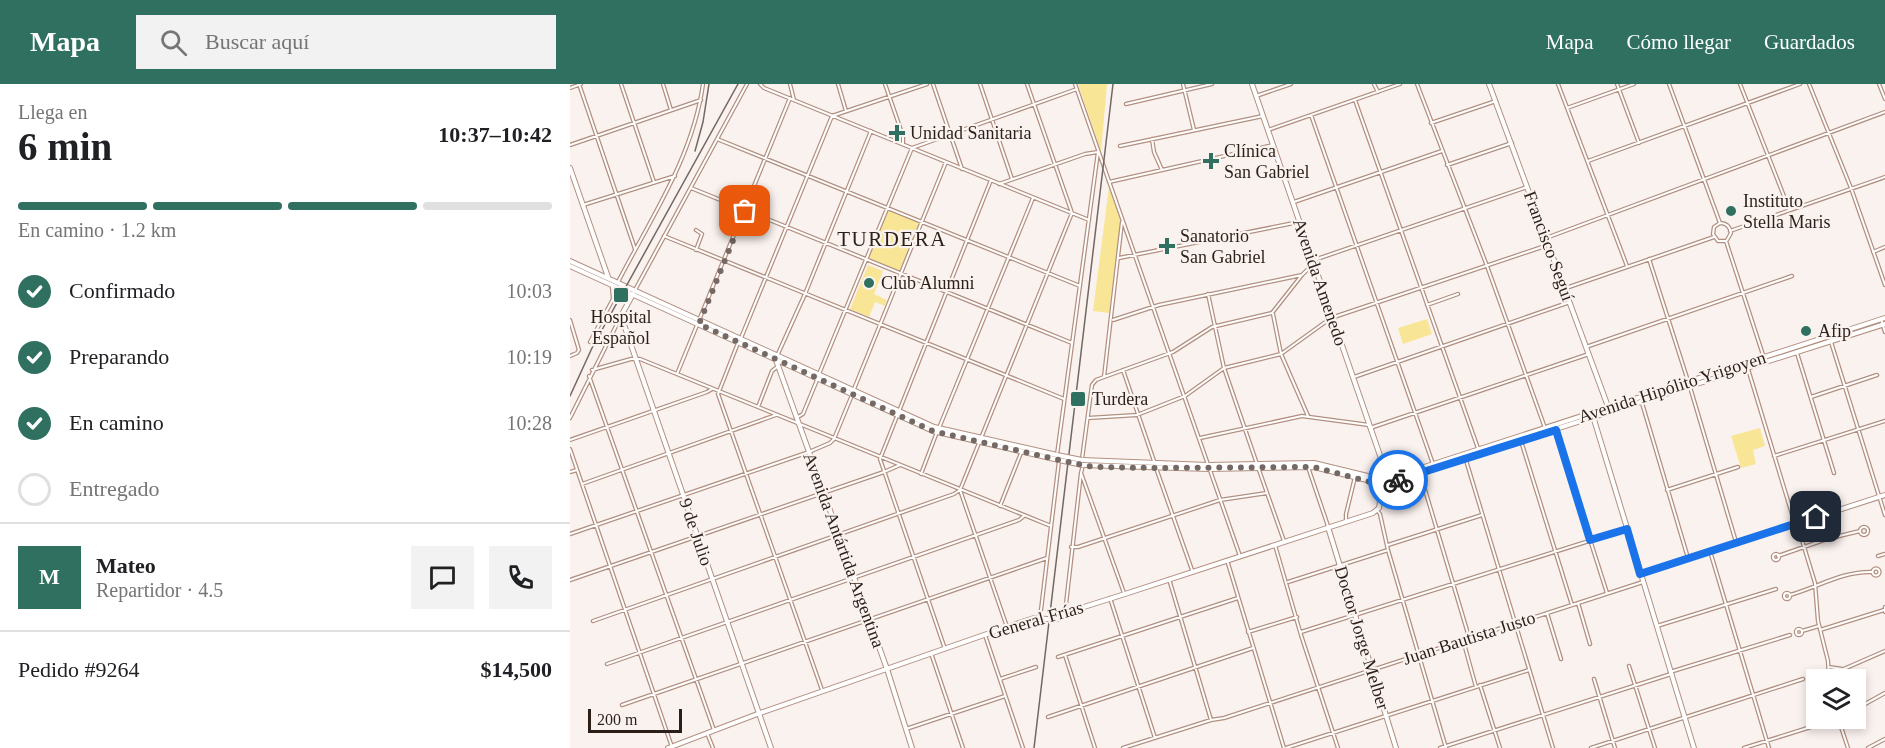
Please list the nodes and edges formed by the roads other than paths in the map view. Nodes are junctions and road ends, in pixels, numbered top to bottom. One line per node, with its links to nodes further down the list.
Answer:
1 (580, 84): 31 (street); 63 (street)
2 (621, 84): 55 (street)
3 (663, 84): 48 (street)
4 (703, 84): 40 (street)
5 (747, 84): 64 (street)
6 (760, 84): 38 (street)
7 (790, 84): 41 (street)
8 (838, 84): 49 (street)
9 (885, 84): 36 (street)
10 (927, 84): 36 (street)
11 (933, 84): 61 (street)
12 (980, 84): 54 (street)
13 (1027, 84): 46 (street)
14 (1075, 84): 32 (street)
15 (1183, 84): 34 (street)
16 (1212, 84): 34 (street)
17 (1252, 84): 37 (main road, Avenida Amenedo)
18 (1291, 84): 37 (street)
19 (1374, 84): 35 (street)
20 (1400, 84): 35 (street)
21 (1417, 84): 56 (street)
22 (1489, 84): 43 (main road, Francisco Seguí)
23 (1558, 84): 47 (street)
24 (1617, 84): 33 (street)
25 (1634, 84): 33 (street)
26 (1669, 84): 57 (street)
27 (1740, 84): 44 (street)
28 (1800, 84): 44 (street)
29 (1809, 84): 62 (street)
30 (1879, 84): 39 (street)
31 (570, 88)
32 (1077, 89): 46 (street); 74 (street)
33 (1618, 89): 47 (street); 67 (street)
34 (1184, 91): 45 (street); 58 (street)
35 (1378, 92): 42 (street)
36 (890, 96): 49 (street); 68 (street)
37 (1256, 96): 53 (main road, Avenida Amenedo)
38 (790, 98): 41 (street); 76 (street)
39 (1885, 99)
40 (701, 100): 48 (street); 86 (street)
41 (794, 100): 52 (street)
42 (1354, 100): 51 (street); 84 (street)
43 (1496, 101): 56 (street); 66 (main road, Francisco Seguí)
44 (1748, 103): 57 (street); 75 (street)
45 (1126, 104)
46 (1034, 105): 54 (street); 79 (street)
47 (1567, 108): 77 (street)
48 (671, 110): 55 (street)
49 (846, 111): 52 (street)
50 (1885, 112): 62 (street)
51 (1311, 115): 59 (street); 94 (street)
52 (832, 116): 60 (street); 85 (street)
53 (1263, 116): 58 (street); 59 (main road, Avenida Amenedo)
54 (992, 118): 61 (street); 88 (street)
55 (635, 122): 63 (street); 91 (street)
56 (1431, 123): 73 (street)
57 (1685, 126): 67 (street); 89 (street)
58 (1194, 130): 65 (street)
59 (1268, 130): 70 (main road, Avenida Amenedo)
60 (871, 131): 68 (street); 98 (street)
61 (951, 134): 72 (street); 82 (street)
62 (1829, 134): 75 (street); 97 (street)
63 (597, 136): 69 (street); 99 (street)
64 (717, 138): 76 (street); 96 (street)
65 (1152, 139): 71 (street); 83 (street)
66 (1512, 143): 80 (street); 95 (main road, Francisco Seguí)
67 (1639, 143): 77 (street)
68 (903, 144): 72 (street)
69 (570, 145)
70 (1273, 145): 83 (street); 101 (main road, Avenida Amenedo)
71 (1120, 146)
72 (912, 148): 78 (street); 103 (street)
73 (1442, 151): 80 (street); 84 (street)
74 (1098, 152): 79 (street); 92 (street); 110 (street)
75 (1769, 155): 89 (street); 105 (street)
76 (766, 158): 85 (street); 106 (street)
77 (1588, 161): 108 (street)
78 (946, 162): 82 (street); 111 (street)
79 (1054, 165): 88 (street); 107 (street)
80 (1447, 165): 104 (street)
81 (570, 168): 102 (main road)
82 (962, 169): 90 (street)
83 (1161, 170): 92 (street)
84 (1380, 172): 94 (street); 116 (street)
85 (807, 175): 98 (street); 114 (street)
86 (675, 176): 91 (street); 127 (street)
87 (1885, 177): 97 (street)
88 (1012, 179): 93 (street)
89 (1705, 179): 108 (street); 113 (street)
90 (991, 180): 93 (street); 121 (street)
91 (654, 182): 99 (street)
92 (1109, 182): 109 (street)
93 (999, 184): 100 (street)
94 (1337, 187): 101 (street); 125 (street)
95 (1527, 187): 104 (street); 120 (main road, Francisco Seguí)
96 (691, 188): 106 (street); 118 (street)
97 (1851, 188): 105 (street); 129 (street)
98 (846, 191): 103 (street); 123 (street)
99 (617, 194): 102 (street); 127 (street)
100 (1033, 198): 107 (street); 132 (street)
101 (1292, 202): 112 (main road, Avenida Amenedo)
102 (583, 205): 131 (main road)
103 (888, 208): 111 (street); 135 (street)
104 (1463, 208): 116 (street); 140 (street)
105 (1789, 209): 117 (street)
106 (745, 211): 114 (street); 137 (street)
107 (1072, 213): 110 (street); 143 (street)
108 (1609, 215): 120 (street); 141 (street)
109 (1123, 219): 130 (street); 133 (street)
110 (1089, 220): 152 (street)
111 (922, 222): 121 (street); 145 (street)
112 (1299, 222): 130 (street); 138 (main road, Avenida Amenedo)
113 (1720, 224): 117 (street); 119 (street)
114 (786, 228): 123 (street); 147 (street)
115 (696, 230): 128 (street)
116 (1401, 230): 125 (street); 154 (street)
117 (1730, 231): 122 (street)
118 (664, 236): 128 (street); 156 (street)
119 (1713, 237): 122 (street); 134 (street)
120 (1546, 238): 124 (main road, Francisco Seguí)
121 (968, 240): 132 (street); 158 (street)
122 (1726, 240): 157 (street)
123 (825, 243): 135 (street); 159 (street)
124 (1549, 245): 140 (street); 155 (main road, Francisco Seguí)
125 (1357, 246): 138 (street); 163 (street)
126 (1885, 247): 129 (street)
127 (635, 249): 149 (street)
128 (696, 249): 137 (street)
129 (1874, 252): 151 (street)
130 (1135, 256): 133 (street); 165 (street)
131 (601, 258): 142 (main road); 148 (main road)
132 (1009, 258): 143 (street); 167 (street)
133 (1119, 258): 174 (street)
134 (1649, 259): 141 (street); 171 (street)
135 (866, 260): 145 (street); 166 (street)
136 (570, 261): 142 (main road, Avenida Hipólito Yrigoyen)
137 (724, 261): 147 (street); 175 (street)
138 (1312, 262): 144 (street); 170 (main road, Avenida Amenedo)
139 (570, 266): 150 (main road, Avenida Hipólito Yrigoyen)
140 (1486, 266): 154 (street); 176 (street)
141 (1627, 266): 155 (street)
142 (594, 272): 148 (main road, Avenida Hipólito Yrigoyen)
143 (1047, 273): 152 (street); 179 (street)
144 (1302, 274): 160 (street); 168 (street)
145 (901, 275): 158 (street); 178 (street)
146 (1792, 276): 157 (street)
147 (765, 277): 159 (street); 182 (street)
148 (608, 278): 149 (main road, Avenida Hipólito Yrigoyen)
149 (618, 282): 153 (main road, Avenida Hipólito Yrigoyen)
150 (611, 284): 153 (main road, Avenida Hipólito Yrigoyen); 183 (street)
151 (1885, 285)
152 (1080, 286): 186 (street)
153 (626, 288): 156 (main road, Avenida Hipólito Yrigoyen)
154 (1421, 288): 163 (street); 164 (street)
155 (1565, 289): 162 (main road, Francisco Seguí)
156 (634, 292): 169 (main road); 175 (main road, Avenida Hipólito Yrigoyen)
157 (1743, 292): 171 (street); 197 (street)
158 (947, 293): 167 (street); 185 (street)
159 (805, 294): 166 (street); 194 (street)
160 (1208, 294): 165 (street); 180 (street)
161 (1458, 294): 164 (street)
162 (1569, 302): 176 (street); 188 (main road, Francisco Seguí)
163 (1378, 303): 170 (street); 198 (street)
164 (1427, 305): 187 (street)
165 (1153, 306): 174 (street); 190 (street)
166 (846, 310): 178 (street); 209 (street)
167 (988, 310): 179 (street); 196 (street)
168 (1272, 313): 180 (street); 191 (street)
169 (621, 316): 195 (main road, 9 de Julio); 202 (street)
170 (1332, 318): 191 (street); 211 (main road, Avenida Amenedo)
171 (1668, 318): 188 (street); 212 (street)
172 (1883, 319): 177 (street); 197 (main road, Avenida Hipólito Yrigoyen)
173 (570, 320): 193 (street)
174 (1112, 320): 210 (street)
175 (700, 322): 182 (main road, Avenida Hipólito Yrigoyen); 204 (street)
176 (1508, 323): 187 (street); 206 (street)
177 (1884, 324): 181 (street); 184 (main road, Avenida Hipólito Yrigoyen)
178 (881, 325): 185 (street); 216 (street)
179 (1027, 326): 186 (street); 205 (street)
180 (1214, 326): 190 (street); 201 (street)
181 (1885, 332)
182 (739, 340): 194 (main road, Avenida Hipólito Yrigoyen); 215 (street)
183 (590, 342)
184 (1831, 342): 189 (main road, Avenida Hipólito Yrigoyen); 213 (street)
185 (926, 343): 196 (street); 225 (street)
186 (1072, 343): 220 (street)
187 (1442, 346): 198 (street); 219 (street)
188 (1586, 347): 192 (main road, Francisco Seguí)
189 (1796, 352): 197 (main road, Avenida Hipólito Yrigoyen); 218 (street)
190 (1169, 353): 203 (street); 217 (street)
191 (1281, 354): 201 (street); 230 (street)
192 (1589, 354): 206 (street); 224 (main road, Francisco Seguí)
193 (570, 356)
194 (775, 356): 200 (main road, Avenida Antártida Argentina); 209 (main road, Avenida Hipólito Yrigoyen)
195 (635, 358): 202 (street); 204 (street); 223 (main road, 9 de Julio)
196 (968, 359): 205 (street); 240 (street)
197 (1765, 359): 199 (main road, Avenida Hipólito Yrigoyen)
198 (1399, 361): 211 (street); 226 (street)
199 (1746, 365): 212 (main road, Avenida Hipólito Yrigoyen); 256 (street)
200 (777, 367): 222 (street); 232 (main road, Avenida Antártida Argentina)
201 (1224, 368): 217 (street); 239 (street)
202 (592, 370): 208 (street)
203 (1123, 370): 210 (street); 228 (street)
204 (677, 374): 214 (street)
205 (1007, 375): 220 (street); 246 (street)
206 (1527, 375): 219 (street); 238 (street)
207 (1877, 375): 213 (street)
208 (589, 376): 231 (street); 236 (street)
209 (819, 376): 216 (main road, Avenida Hipólito Yrigoyen); 232 (street)
210 (1104, 377): 233 (street)
211 (1353, 377): 237 (main road, Avenida Amenedo)
212 (1689, 383): 221 (main road, Avenida Hipólito Yrigoyen); 224 (main road, Avenida Hipólito Yrigoyen); 276 (street)
213 (1845, 386): 218 (street); 242 (street)
214 (712, 388): 215 (street); 223 (street)
215 (718, 392): 222 (street); 243 (street)
216 (853, 392): 225 (main road, Avenida Hipólito Yrigoyen); 245 (street)
217 (1185, 396): 228 (street); 244 (street)
218 (1811, 397): 247 (street)
219 (1460, 398): 226 (street); 254 (street)
220 (1064, 399): 258 (street)
221 (1641, 401): 224 (main road, Avenida Hipólito Yrigoyen); 281 (street)
222 (758, 407): 227 (street)
223 (654, 410): 236 (street); 251 (main road, 9 de Julio)
224 (1609, 410): 229 (main road, Avenida Hipólito Yrigoyen)
225 (898, 412): 240 (main road, Avenida Hipólito Yrigoyen); 257 (street)
226 (1417, 413): 237 (street); 260 (street)
227 (776, 415): 235 (street); 243 (street)
228 (1137, 415): 233 (street); 262 (street)
229 (1592, 415): 238 (main road, Avenida Hipólito Yrigoyen); 241 (main road, Avenida Hipólito Yrigoyen); 303 (main road)
230 (1308, 416): 237 (street); 239 (street)
231 (570, 418)
232 (796, 418): 235 (main road, Avenida Antártida Argentina)
233 (1088, 418): 259 (street)
234 (1885, 421): 242 (street)
235 (798, 424): 245 (street); 252 (main road, Avenida Antártida Argentina)
236 (608, 426): 248 (street); 267 (street)
237 (1370, 427): 278 (main road, Avenida Amenedo)
238 (1545, 428): 254 (main road, Avenida Hipólito Yrigoyen)
239 (1245, 429): 244 (street); 263 (street)
240 (938, 430): 246 (main road, Avenida Hipólito Yrigoyen); 275 (street)
241 (1556, 430): 249 (main road, Avenida Hipólito Yrigoyen); 310 (street)
242 (1857, 430): 247 (street); 286 (street)
243 (732, 431): 251 (street); 271 (street)
244 (1200, 438): 265 (street)
245 (834, 439): 252 (street); 257 (street)
246 (980, 440): 253 (main road, Avenida Hipólito Yrigoyen); 258 (main road, Avenida Hipólito Yrigoyen); 280 (street)
247 (1823, 440): 256 (street); 274 (street)
248 (570, 441)
249 (1521, 441): 254 (main road, Avenida Hipólito Yrigoyen); 320 (street)
250 (570, 449): 268 (street)
251 (668, 452): 267 (street); 284 (main road, 9 de Julio)
252 (809, 452): 271 (street); 282 (main road, Avenida Antártida Argentina)
253 (1022, 452): 258 (main road, Avenida Hipólito Yrigoyen); 288 (street)
254 (1479, 452): 255 (main road, Avenida Hipólito Yrigoyen)
255 (1465, 456): 260 (main road, Avenida Hipólito Yrigoyen); 273 (main road, Avenida Hipólito Yrigoyen); 293 (street)
256 (1774, 456): 300 (street)
257 (880, 457): 261 (street); 270 (street)
258 (1058, 458): 259 (main road, Avenida Hipólito Yrigoyen, bridge); 299 (street)
259 (1082, 463): 262 (main road, Avenida Hipólito Yrigoyen); 272 (street)
260 (1434, 464): 278 (main road, Avenida Hipólito Yrigoyen)
261 (900, 465): 270 (street); 275 (street)
262 (1156, 466): 265 (main road, Avenida Hipólito Yrigoyen); 296 (street)
263 (1257, 466): 264 (main road, Avenida Hipólito Yrigoyen); 265 (main road, Avenida Hipólito Yrigoyen); 278 (main road, Avenida Hipólito Yrigoyen); 283 (street)
264 (1308, 466): 277 (main road, Avenida Hipólito Yrigoyen); 301 (street)
265 (1209, 467): 287 (street)
266 (1738, 467): 276 (street)
267 (623, 469): 279 (street); 290 (street)
268 (576, 470): 269 (street); 279 (street)
269 (570, 472)
270 (884, 472): 282 (street); 292 (street)
271 (746, 473): 284 (street); 291 (street)
272 (1082, 473): 309 (street); 315 (street)
273 (1420, 473): 278 (main road, Avenida Hipólito Yrigoyen); 302 (street)
274 (1834, 473)
275 (921, 474): 280 (street)
276 (1717, 474): 281 (street); 312 (street)
277 (1355, 477): 278 (main road, Avenida Hipólito Yrigoyen); 297 (street)
278 (1384, 482): 289 (main road)
279 (582, 484): 298 (street)
280 (960, 490): 288 (street); 292 (street); 306 (street)
281 (1667, 490): 328 (street)
282 (824, 493): 291 (street); 307 (main road, Avenida Antártida Argentina)
283 (1267, 493): 287 (street); 311 (street)
284 (683, 495): 290 (street); 308 (main road, 9 de Julio)
285 (1885, 495): 286 (main road)
286 (1879, 497): 294 (street); 300 (main road)
287 (1220, 500): 296 (street); 322 (street)
288 (1000, 506): 295 (street)
289 (1377, 510): 297 (main road, General Frías); 314 (street)
290 (637, 511): 298 (street); 319 (street)
291 (761, 515): 308 (street); 325 (street)
292 (899, 515): 307 (street); 326 (street)
293 (1482, 515): 302 (street); 332 (street)
294 (1885, 515)
295 (1024, 516): 299 (street); 306 (street)
296 (1173, 516): 309 (street); 333 (street)
297 (1346, 521): 301 (main road, General Frías)
298 (595, 525): 305 (street); 331 (street)
299 (1051, 526): 327 (street)
300 (1796, 526): 312 (main road); 316 (street)
301 (1328, 527): 311 (main road, General Frías); 330 (main road, Doctor Jorge Melber)
302 (1437, 529): 314 (street); 343 (street)
303 (1627, 529): 310 (street); 335 (main road)
304 (1860, 531): 316 (street)
305 (570, 534)
306 (975, 535): 326 (street); 337 (street)
307 (839, 536): 325 (street); 336 (main road, Avenida Antártida Argentina)
308 (698, 537): 319 (street); 338 (main road, 9 de Julio)
309 (1105, 538): 315 (street); 346 (street)
310 (1590, 540): 320 (street); 347 (street)
311 (1284, 541): 313 (main road, General Frías)
312 (1736, 542): 318 (main road)
313 (1275, 544): 322 (main road, General Frías); 341 (street)
314 (1386, 545): 317 (street)
315 (1071, 546): 362 (street)
316 (1804, 548): 323 (street); 344 (street)
317 (1388, 550): 330 (street); 354 (street)
318 (1710, 551): 328 (main road); 357 (street)
319 (652, 552): 331 (street); 348 (street)
320 (1555, 552): 332 (street); 356 (street)
321 (1885, 554): 324 (street)
322 (1240, 556): 329 (main road, General Frías)
323 (1778, 556)
324 (1878, 556)
325 (775, 557): 338 (street); 352 (street)
326 (913, 557): 336 (street); 353 (street)
327 (1047, 558): 337 (street); 359 (street)
328 (1688, 558): 335 (main road)
329 (1227, 560): 333 (main road, General Frías); 351 (street)
330 (1340, 566): 341 (street); 363 (main road, Doctor Jorge Melber)
331 (609, 567): 340 (street); 358 (street)
332 (1499, 570): 343 (street); 369 (street)
333 (1193, 572): 339 (main road, General Frías)
334 (1872, 572): 344 (street)
335 (1640, 574): 342 (main road)
336 (854, 577): 352 (street); 366 (main road, Avenida Antártida Argentina)
337 (989, 578): 353 (street); 372 (street)
338 (713, 579): 348 (street); 368 (main road, 9 de Julio)
339 (1169, 579): 346 (main road, General Frías); 364 (street)
340 (570, 580)
341 (1286, 582): 365 (street)
342 (1643, 582): 347 (street, Juan Bautista Justo); 370 (main road)
343 (1453, 585): 354 (street); 381 (street)
344 (1816, 588): 349 (street); 371 (street)
345 (1776, 589): 357 (street)
346 (1125, 594): 350 (main road, General Frías)
347 (1607, 594): 355 (street, Juan Bautista Justo)
348 (668, 595): 358 (street); 380 (street)
349 (1790, 595)
350 (1110, 598): 362 (main road, General Frías); 379 (street)
351 (1238, 598): 364 (street); 375 (street)
352 (790, 599): 368 (street); 383 (street)
353 (928, 599): 366 (street); 386 (street)
354 (1402, 600): 363 (street); 392 (street)
355 (1578, 603): 356 (street, Juan Bautista Justo); 384 (street)
356 (1572, 605): 361 (street, Juan Bautista Justo)
357 (1726, 605): 370 (street); 387 (street)
358 (624, 610): 367 (street); 389 (street)
359 (1041, 610)
360 (1885, 610): 373 (street)
361 (1547, 613): 369 (street, Juan Bautista Justo); 394 (street)
362 (1065, 614): 372 (main road, General Frías, bridge)
363 (1355, 614): 376 (street); 402 (main road, Doctor Jorge Melber)
364 (1179, 617): 379 (street); 399 (street)
365 (1297, 617): 375 (street); 376 (street)
366 (870, 619): 383 (street); 401 (main road, Avenida Antártida Argentina)
367 (593, 621)
368 (727, 621): 380 (street); 396 (main road, 9 de Julio)
369 (1515, 623): 381 (street, Juan Bautista Justo); 404 (street)
370 (1657, 626): 405 (main road)
371 (1819, 626): 373 (street); 374 (street)
372 (1006, 627): 378 (main road, General Frías)
373 (1820, 630): 400 (street)
374 (1802, 631)
375 (1248, 632): 385 (street)
376 (1301, 632): 411 (street)
377 (1790, 634): 387 (street)
378 (985, 635): 386 (main road, General Frías); 407 (street)
379 (1123, 636): 391 (street); 410 (street)
380 (682, 638): 389 (street); 406 (street)
381 (1469, 638): 382 (street, Juan Bautista Justo)
382 (1463, 640): 392 (street, Juan Bautista Justo); 412 (street)
383 (805, 642): 396 (street); 414 (street)
384 (1590, 644)
385 (1252, 648): 399 (street); 421 (street)
386 (945, 649): 390 (main road, General Frías)
387 (1740, 650): 405 (street); 417 (street)
388 (1885, 651): 403 (street)
389 (639, 653): 395 (street); 416 (street)
390 (931, 653): 401 (main road, General Frías); 426 (street)
391 (1065, 655): 393 (street); 424 (street)
392 (1418, 655): 402 (street, Juan Bautista Justo); 420 (street)
393 (1058, 657)
394 (1561, 659)
395 (607, 664)
396 (742, 664): 406 (street); 425 (main road, 9 de Julio)
397 (1629, 666): 413 (street)
398 (1036, 667): 407 (street)
399 (1195, 667): 410 (street); 431 (street)
400 (1828, 667): 403 (street)
401 (887, 669): 414 (main road, General Frías); 433 (main road, Avenida Antártida Argentina)
402 (1372, 669): 411 (street, Juan Bautista Justo); 428 (main road, Doctor Jorge Melber)
403 (1842, 669)
404 (1529, 670): 412 (street); 427 (street)
405 (1671, 673): 413 (street); 430 (main road)
406 (696, 679): 416 (street); 436 (street)
407 (1000, 679): 418 (street)
408 (1594, 679): 419 (street)
409 (1803, 679): 417 (street)
410 (1138, 686): 424 (street); 440 (street)
411 (1318, 686): 421 (street, Juan Bautista Justo); 438 (street)
412 (1478, 686): 420 (street); 437 (street)
413 (1635, 686): 419 (street); 432 (street)
414 (822, 692): 425 (main road, General Frías)
415 (1885, 693): 422 (street)
416 (654, 694): 423 (street); 444 (street)
417 (1753, 695): 430 (street); 443 (street)
418 (1005, 696): 426 (street); 450 (street)
419 (1600, 697): 427 (street); 442 (street)
420 (1431, 701): 428 (street); 445 (street)
421 (1269, 702): 431 (street, Juan Bautista Justo); 453 (street)
422 (1866, 703)
423 (622, 705)
424 (1082, 705): 429 (street); 451 (street)
425 (760, 713): 436 (main road, General Frías); 447 (main road, 9 de Julio)
426 (952, 714): 433 (street); 449 (street)
427 (1543, 715): 437 (street); 458 (street)
428 (1386, 716): 438 (street); 455 (main road, Doctor Jorge Melber)
429 (1048, 717)
430 (1684, 717): 432 (street); 462 (main road)
431 (1210, 720): 440 (street, Juan Bautista Justo)
432 (1649, 728): 442 (street); 461 (street)
433 (906, 729): 448 (main road, Avenida Antártida Argentina)
434 (1806, 729): 443 (street)
435 (1842, 729): 465 (street)
436 (714, 730): 439 (main road, General Frías)
437 (1494, 731): 445 (street); 457 (street)
438 (1334, 732): 453 (street); 454 (street)
439 (707, 733): 444 (main road, General Frías); 446 (street)
440 (1155, 738): 452 (street, Juan Bautista Justo)
441 (1885, 739): 466 (street)
442 (1612, 740): 459 (street); 460 (street)
443 (1767, 741): 463 (street); 464 (street)
444 (670, 747)
445 (1445, 747): 456 (street)
446 (713, 748)
447 (771, 748)
448 (912, 748)
449 (963, 748)
450 (1023, 748)
451 (1095, 748)
452 (1123, 748)
453 (1285, 748)
454 (1338, 748)
455 (1396, 748)
456 (1440, 748)
457 (1500, 748)
458 (1553, 748)
459 (1591, 748)
460 (1615, 748)
461 (1655, 748)
462 (1694, 748)
463 (1744, 748)
464 (1769, 748)
465 (1848, 748)
466 (1868, 748)

